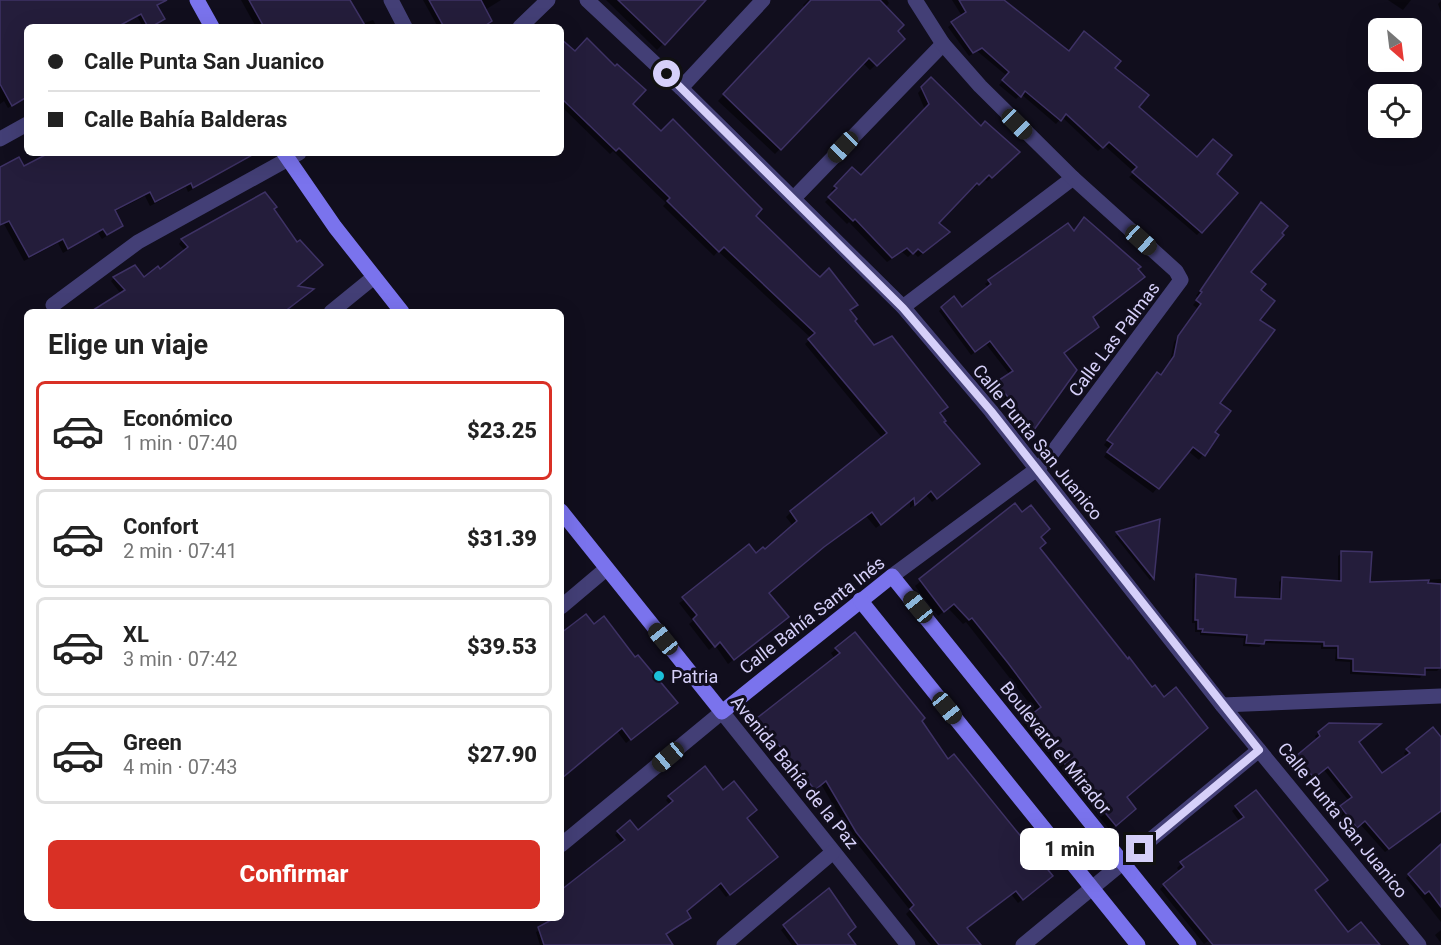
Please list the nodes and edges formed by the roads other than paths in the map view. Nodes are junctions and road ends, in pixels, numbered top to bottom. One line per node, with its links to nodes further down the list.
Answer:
1 (197, 0): 7 (main road)
2 (391, 0): 8 (street)
3 (548, 0): 9 (street)
4 (587, 0): 11 (street, Calle Punta San Juanico)
5 (763, 0): 11 (street)
6 (915, 0): 10 (street, Calle Las Palmas)
7 (207, 24)
8 (403, 24)
9 (523, 24)
10 (942, 44): 16 (street, Calle Las Palmas); 17 (street)
11 (681, 88): 17 (street, Calle Punta San Juanico)
12 (24, 126): 13 (street)
13 (0, 139)
14 (288, 156): 19 (street)
15 (291, 156): 18 (main road)
16 (1073, 178): 20 (street); 23 (street, Calle Las Palmas)
17 (794, 198): 20 (street, Calle Punta San Juanico)
18 (374, 277): 21 (street); 22 (main road)
19 (53, 305)
20 (903, 308): 23 (street, Calle Punta San Juanico)
21 (335, 309)
22 (400, 309)
23 (1037, 469): 26 (street, Calle Bahía Santa Inés); 30 (street, Calle Punta San Juanico)
24 (564, 515): 25 (main road, Avenida Bahía de la Paz)
25 (606, 569): 28 (street); 31 (main road, Avenida Bahía de la Paz)
26 (892, 576): 27 (main road, Calle Bahía Santa Inés); 35 (main road, Boulevard el Mirador)
27 (860, 600): 31 (main road, Calle Bahía Santa Inés); 36 (main road)
28 (564, 604)
29 (1441, 696): 30 (street)
30 (1222, 705): 32 (street, Calle Punta San Juanico)
31 (722, 712): 33 (street, Calle Bahía Santa Inés); 34 (street, Avenida Bahía de la Paz)
32 (1259, 750): 35 (street); 42 (street, Calle Punta San Juanico)
33 (564, 843)
34 (833, 852): 37 (street); 38 (street, Avenida Bahía de la Paz)
35 (1123, 863): 36 (street); 41 (main road, Boulevard el Mirador)
36 (1092, 888): 39 (street); 40 (main road)
37 (724, 945)
38 (908, 945)
39 (1023, 945)
40 (1138, 945)
41 (1189, 945)
42 (1419, 945)

